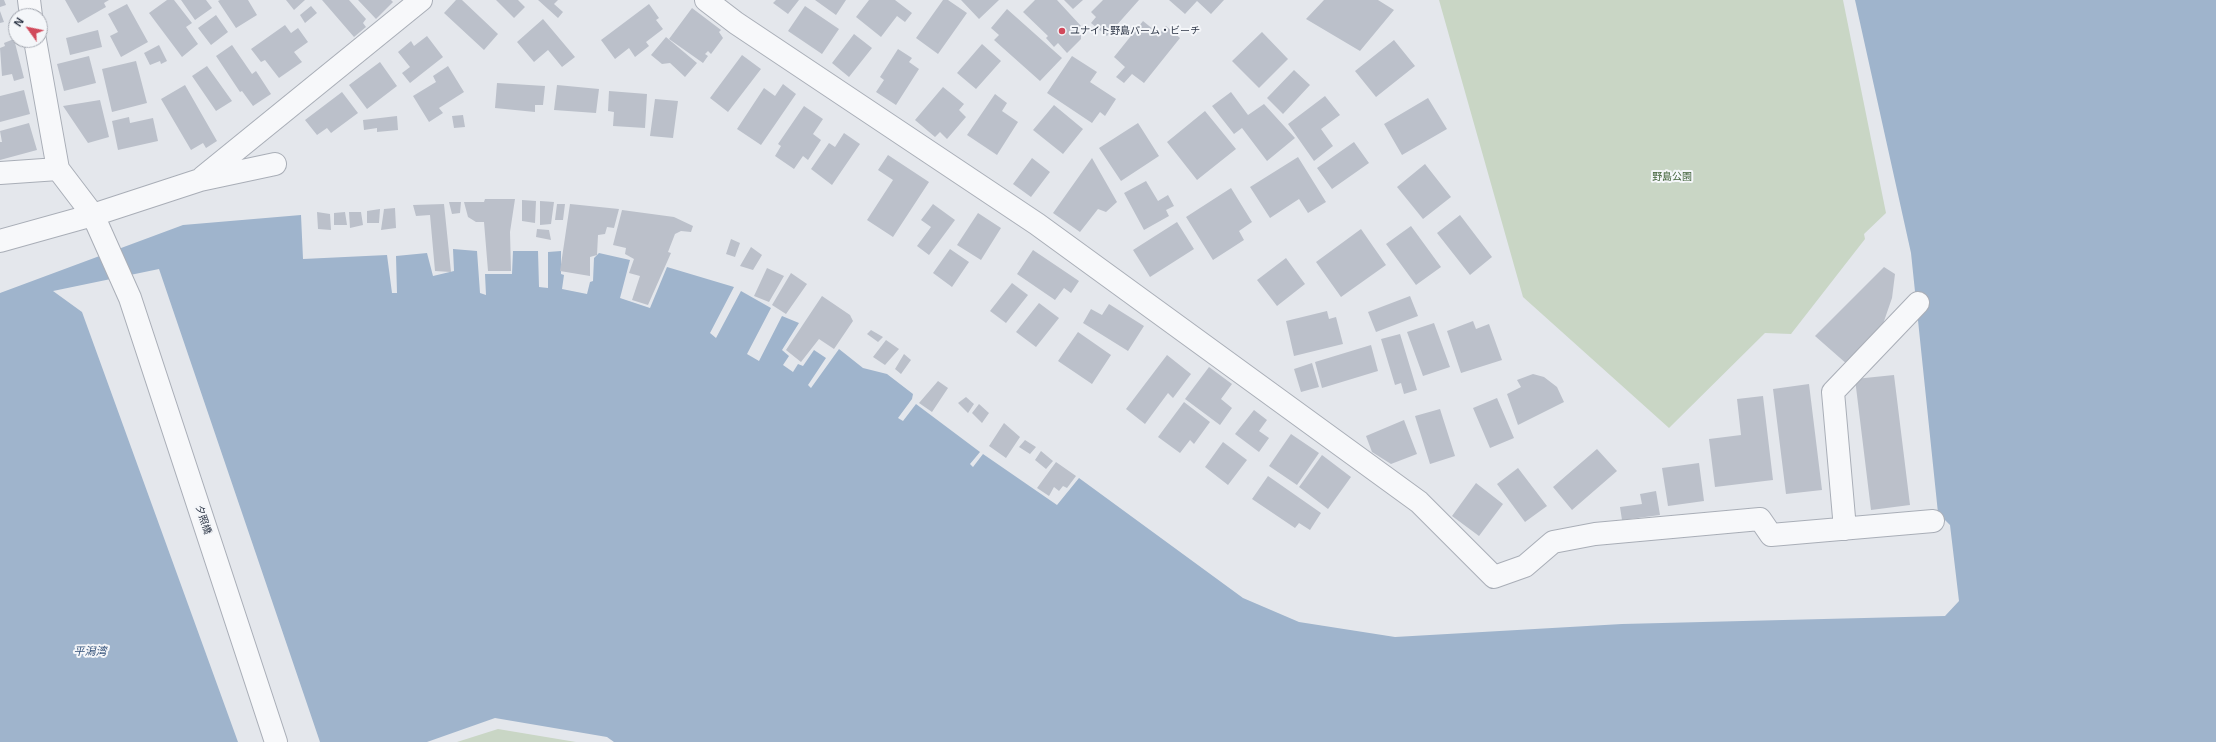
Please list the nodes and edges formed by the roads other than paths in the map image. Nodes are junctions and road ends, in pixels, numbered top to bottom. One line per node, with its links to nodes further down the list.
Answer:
1 (421, 0): 7 (street)
2 (706, 0): 12 (street)
3 (36, 48): 5 (street)
4 (276, 164): 7 (street)
5 (58, 168): 6 (street); 8 (street, 夕照橋)
6 (0, 173)
7 (200, 180): 8 (street)
8 (93, 215): 9 (street); 13 (street, 夕照橋)
9 (0, 241)
10 (1918, 304): 12 (street)
11 (1933, 521): 12 (street)
12 (1845, 529)
13 (276, 742)

